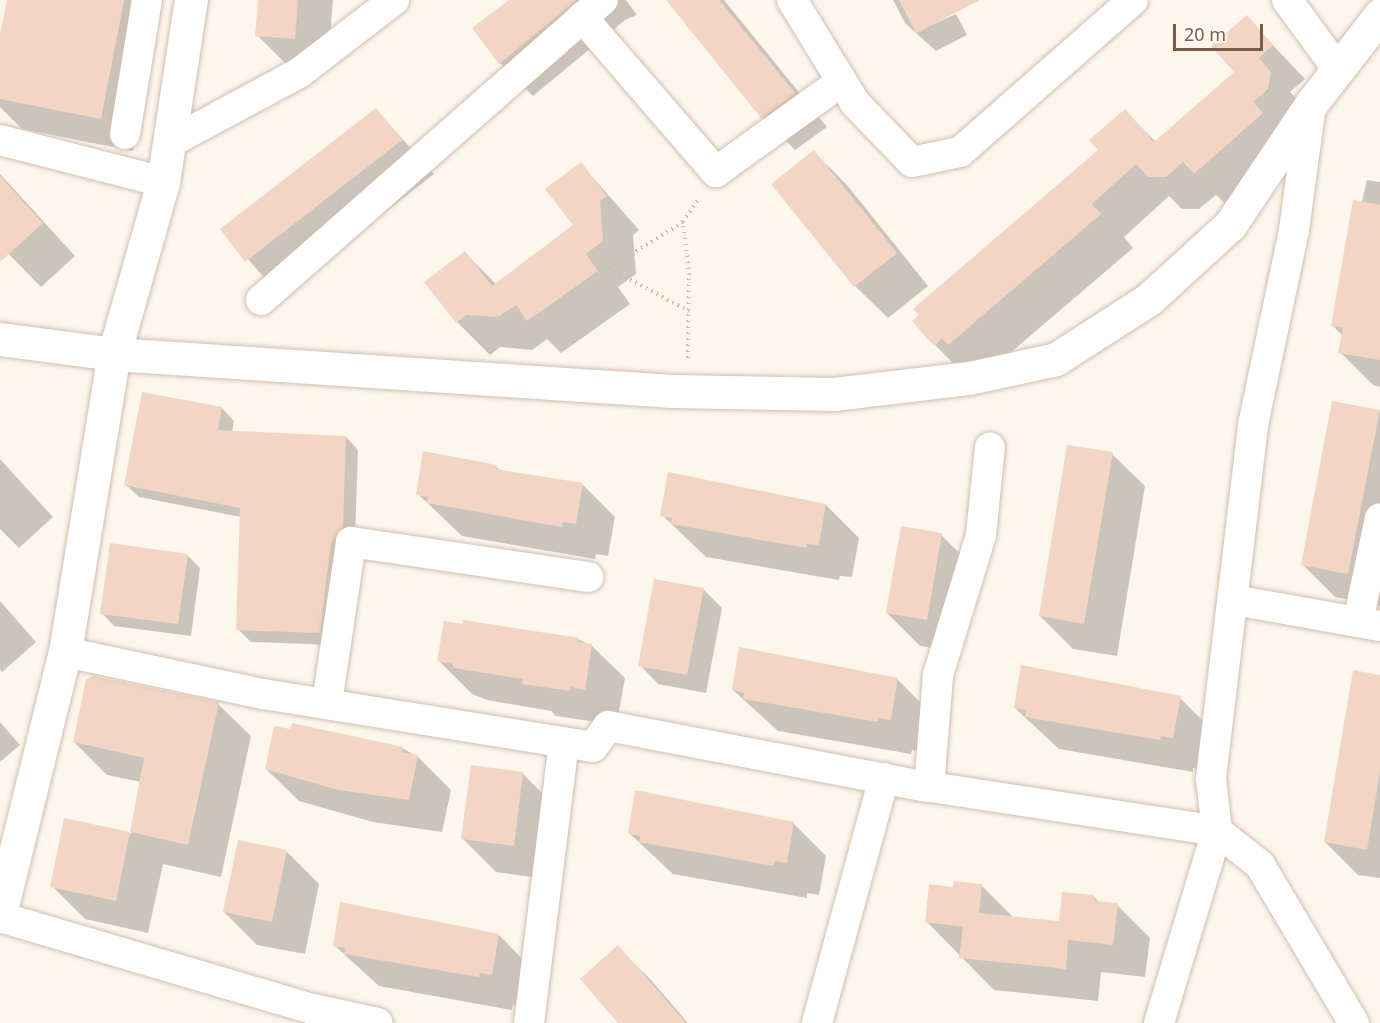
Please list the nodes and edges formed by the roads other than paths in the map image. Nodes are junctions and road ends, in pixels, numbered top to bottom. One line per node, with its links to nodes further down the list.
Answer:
1 (147, 0): 12 (street)
2 (191, 0): 14 (street)
3 (394, 0): 14 (street)
4 (792, 0): 10 (street)
5 (1133, 0): 10 (street)
6 (1287, 0): 9 (street)
7 (593, 9): 10 (street); 16 (street)
8 (1380, 15): 9 (street)
9 (1337, 69): 11 (street)
10 (842, 81)
11 (1311, 104): 18 (street); 22 (street)
12 (125, 134)
13 (0, 140): 15 (street)
14 (169, 143): 15 (street)
15 (164, 182): 18 (street)
16 (261, 300)
17 (0, 339): 18 (street)
18 (114, 354): 24 (street)
19 (990, 447): 28 (street)
20 (1380, 518): 23 (street)
21 (588, 577): 25 (street)
22 (1234, 600): 23 (street); 29 (street)
23 (1369, 624)
24 (65, 652): 25 (street); 30 (street)
25 (327, 703): 26 (street)
26 (564, 743): 27 (street); 33 (street)
27 (884, 778): 28 (street); 34 (street)
28 (929, 787): 29 (street)
29 (1216, 831): 31 (street); 35 (street)
30 (0, 915): 32 (street)
31 (1351, 1021)
32 (378, 1023)
33 (529, 1023)
34 (817, 1023)
35 (1159, 1023)

